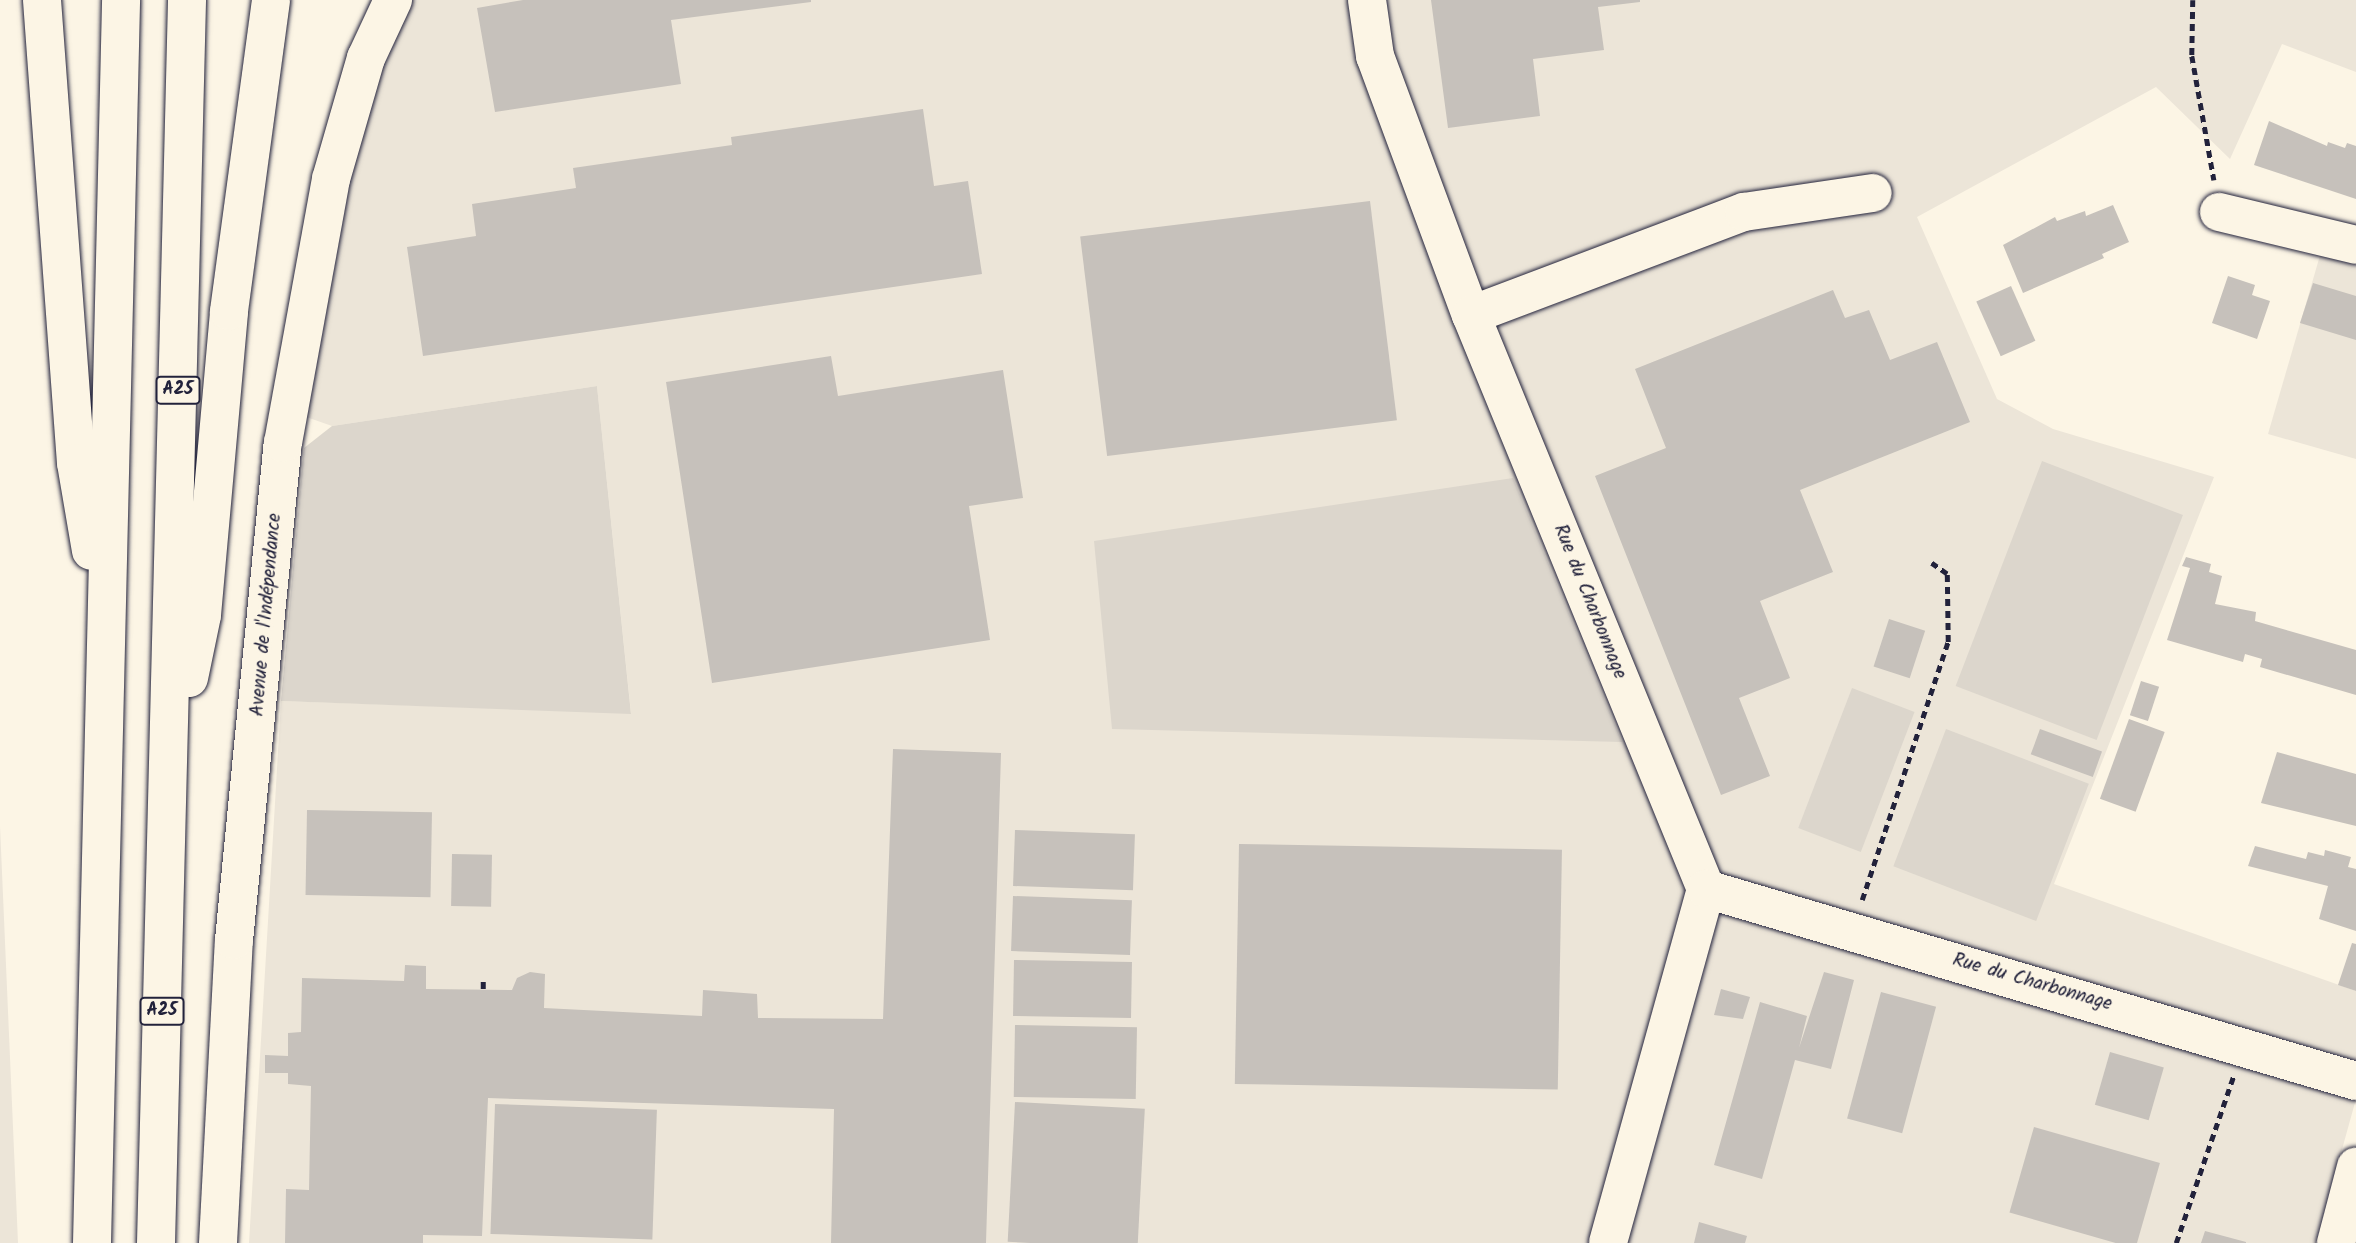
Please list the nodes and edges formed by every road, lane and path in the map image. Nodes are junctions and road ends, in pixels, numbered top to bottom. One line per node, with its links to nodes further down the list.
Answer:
1 (42, 0): 13 (main road)
2 (121, 0): 13 (main road)
3 (187, 0): 14 (main road, A25)
4 (271, 0): 14 (main road, A25)
5 (393, 0): 25 (main road, Avenue de l'Indépendance)
6 (1367, 0): 11 (main road, Rue du Charbonnage)
7 (2193, 0): 9 (path)
8 (1873, 193): 11 (main road)
9 (2219, 212): 10 (main road)
10 (2356, 245)
11 (1471, 315): 15 (main road, Rue du Charbonnage)
12 (1931, 563): 16 (path)
13 (106, 636): 23 (main road)
14 (169, 780): 24 (main road, A25)
15 (1706, 889): 16 (main road, Rue du Charbonnage); 26 (main road)
16 (1852, 931): 19 (main road, Rue du Charbonnage)
17 (483, 981): 18 (path)
18 (483, 989)
19 (2244, 1047): 20 (main road, Rue du Charbonnage); 27 (path)
20 (2356, 1081)
21 (2356, 1167): 22 (main road)
22 (2351, 1207): 28 (main road)
23 (92, 1243)
24 (156, 1243)
25 (218, 1243)
26 (1608, 1243)
27 (2176, 1243)
28 (2336, 1243)

